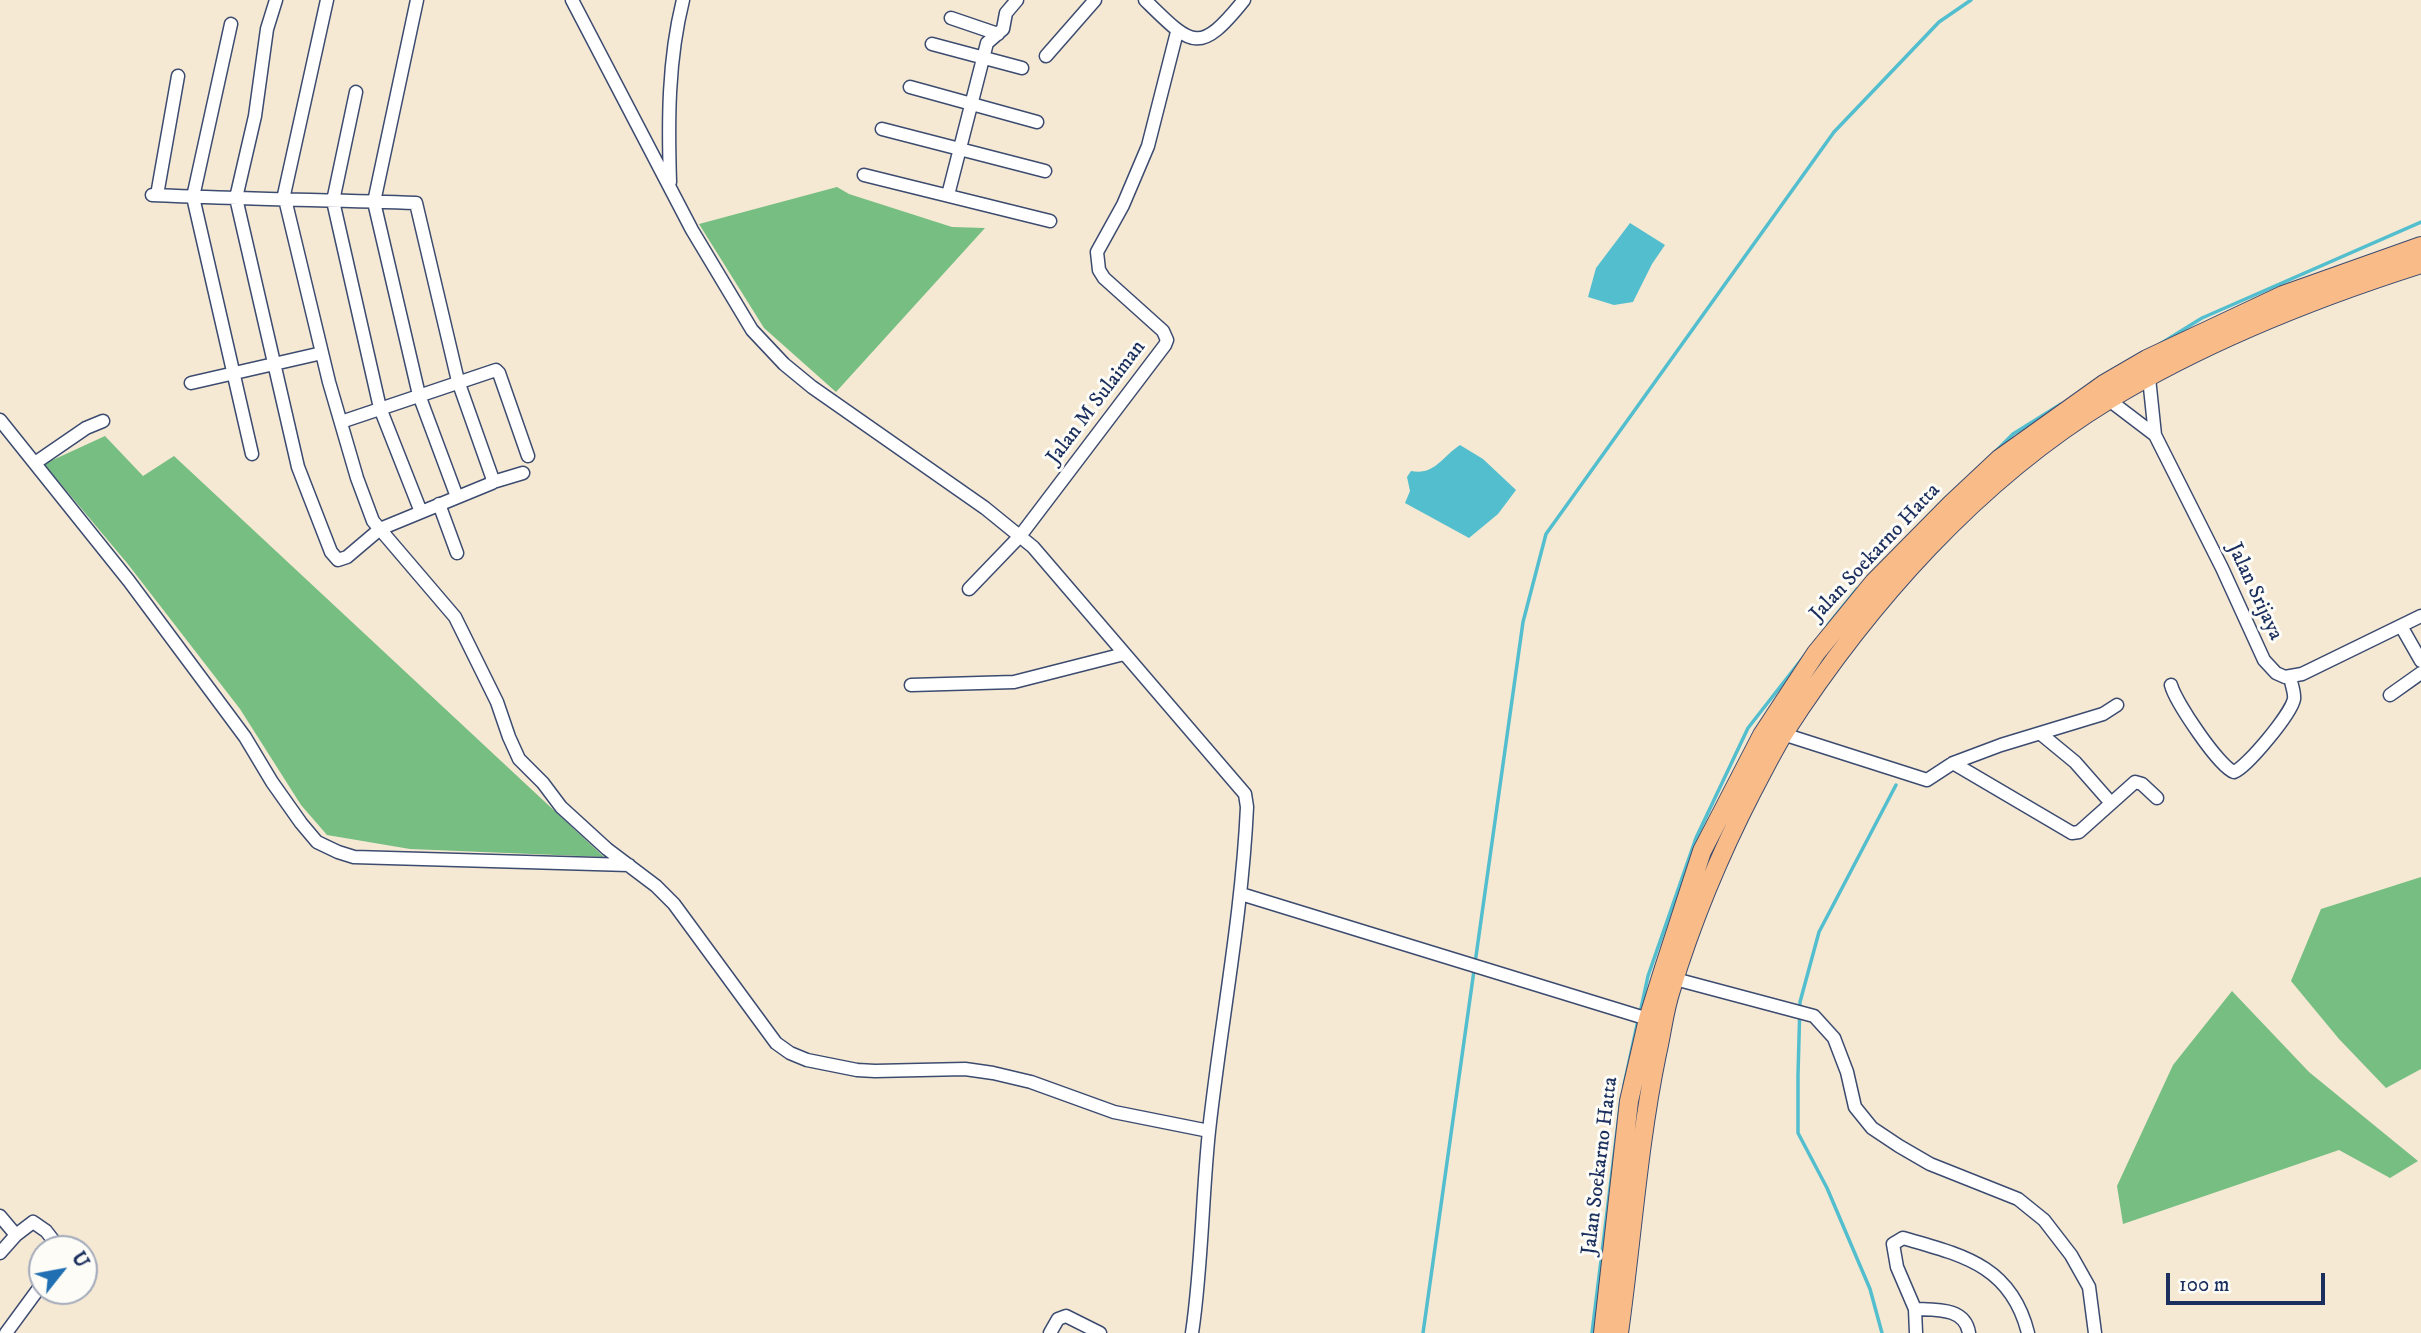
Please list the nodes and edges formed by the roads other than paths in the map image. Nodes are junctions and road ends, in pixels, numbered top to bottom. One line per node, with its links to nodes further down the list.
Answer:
1 (276, 0): 30 (street)
2 (327, 0): 31 (street)
3 (417, 0): 33 (street)
4 (572, 0): 27 (street)
5 (683, 0): 27 (street)
6 (1017, 0): 13 (street)
7 (1096, 0): 15 (street)
8 (1145, 0): 12 (street)
9 (1244, 0): 12 (street)
10 (951, 18): 13 (street)
11 (231, 24): 29 (street)
12 (1177, 32): 59 (street, Jalan M Sulaiman)
13 (998, 34): 16 (street)
14 (932, 44): 16 (street)
15 (1046, 56)
16 (983, 58): 17 (street); 21 (street)
17 (1022, 68)
18 (178, 76): 29 (street)
19 (910, 87): 21 (street)
20 (356, 92): 32 (street)
21 (971, 104): 22 (street); 24 (street)
22 (1037, 122)
23 (882, 129): 24 (street)
24 (959, 149): 25 (street); 28 (street)
25 (1045, 171)
26 (864, 175): 28 (street)
27 (670, 186): 59 (street)
28 (948, 195): 34 (street)
29 (193, 197): 30 (street); 39 (street)
30 (236, 198): 31 (street); 38 (street)
31 (285, 200): 32 (street); 37 (street)
32 (333, 201): 33 (street); 45 (street)
33 (374, 202): 41 (street); 43 (street)
34 (1050, 221)
35 (2421, 246): 80 (highway, Jalan Soekarno Hatta)
36 (2421, 264): 40 (highway, Jalan Soekarno Hatta)
37 (322, 353): 38 (street); 48 (street)
38 (273, 365): 39 (street); 58 (street)
39 (233, 374): 42 (street); 50 (street)
40 (2148, 378): 44 (highway, Jalan Soekarno Hatta); 49 (street)
41 (458, 381): 43 (street); 51 (street); 54 (street)
42 (191, 383)
43 (419, 395): 45 (street); 55 (street)
44 (2109, 400): 49 (street, Jalan Srijaya); 72 (highway, Jalan Soekarno Hatta)
45 (380, 408): 48 (street); 57 (street)
46 (0, 420): 52 (street)
47 (103, 421): 52 (street)
48 (341, 422): 58 (street)
49 (2155, 435): 67 (street, Jalan Srijaya)
50 (253, 454)
51 (528, 456)
52 (35, 463): 77 (street)
53 (523, 473): 54 (street)
54 (493, 482): 55 (street)
55 (457, 497): 56 (street)
56 (439, 504): 57 (street); 60 (street)
57 (421, 512): 58 (street)
58 (380, 529): 77 (street)
59 (1020, 536): 61 (street); 64 (street)
60 (457, 553)
61 (969, 589)
62 (2421, 617): 63 (street)
63 (2401, 626): 65 (street); 67 (street)
64 (1124, 654): 68 (street); 78 (street)
65 (2421, 661)
66 (2421, 673): 70 (street)
67 (2290, 677): 69 (street)
68 (911, 685)
69 (2171, 685)
70 (2390, 695)
71 (2117, 705): 73 (street)
72 (1783, 734): 74 (street); 79 (highway, Jalan Soekarno Hatta)
73 (2040, 734): 74 (street); 76 (street)
74 (1954, 763): 76 (street)
75 (2157, 798): 76 (street)
76 (2111, 803)
77 (629, 865): 81 (street)
78 (1241, 894): 80 (street); 81 (street)
79 (1675, 979): 93 (highway, Jalan Soekarno Hatta); 97 (street)
80 (1646, 1018): 92 (highway, Jalan Soekarno Hatta)
81 (1209, 1131): 91 (street)
82 (0, 1216): 83 (street)
83 (16, 1235): 84 (street); 85 (street)
84 (48, 1235)
85 (0, 1253)
86 (28, 1303): 88 (street)
87 (1915, 1310): 94 (street); 95 (street); 96 (street)
88 (6, 1333)
89 (1050, 1333): 90 (street)
90 (1100, 1333)
91 (1192, 1333)
92 (1603, 1333)
93 (1619, 1333)
94 (1916, 1333)
95 (1969, 1333)
96 (2028, 1333)
97 (2095, 1333)

